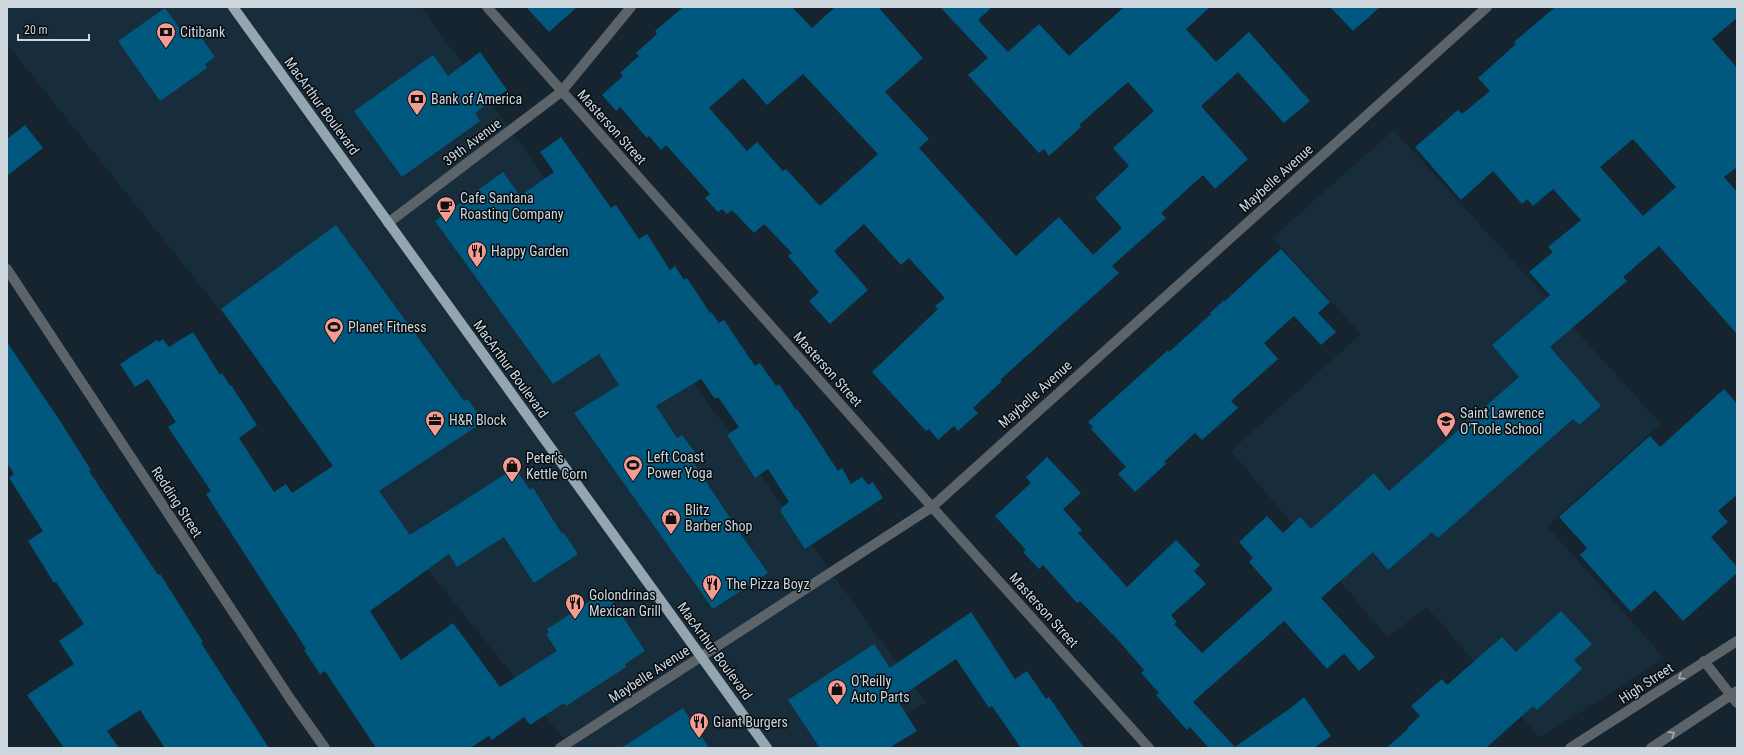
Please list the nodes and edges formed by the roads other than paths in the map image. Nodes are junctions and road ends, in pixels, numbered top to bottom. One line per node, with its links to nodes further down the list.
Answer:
1 (233, 7): 6 (main road, MacArthur Boulevard)
2 (487, 7): 5 (street, Masterson Street)
3 (632, 7): 5 (street, 39th Avenue)
4 (1487, 7): 8 (street, Maybelle Avenue)
5 (561, 92): 6 (street, 39th Avenue); 8 (street, Masterson Street)
6 (388, 223): 10 (main road, MacArthur Boulevard)
7 (7, 269): 13 (street, Redding Street)
8 (932, 507): 10 (street, Maybelle Avenue); 16 (street, Masterson Street)
9 (1737, 641): 11 (street, High Street)
10 (701, 656): 14 (street, Maybelle Avenue); 15 (main road, MacArthur Boulevard)
11 (1704, 661): 12 (street); 17 (street, High Street, one-way to 17)
12 (1735, 697): 18 (street, one-way to 12)
13 (325, 748)
14 (560, 748)
15 (767, 748)
16 (1149, 748)
17 (1570, 748)
18 (1651, 748)

